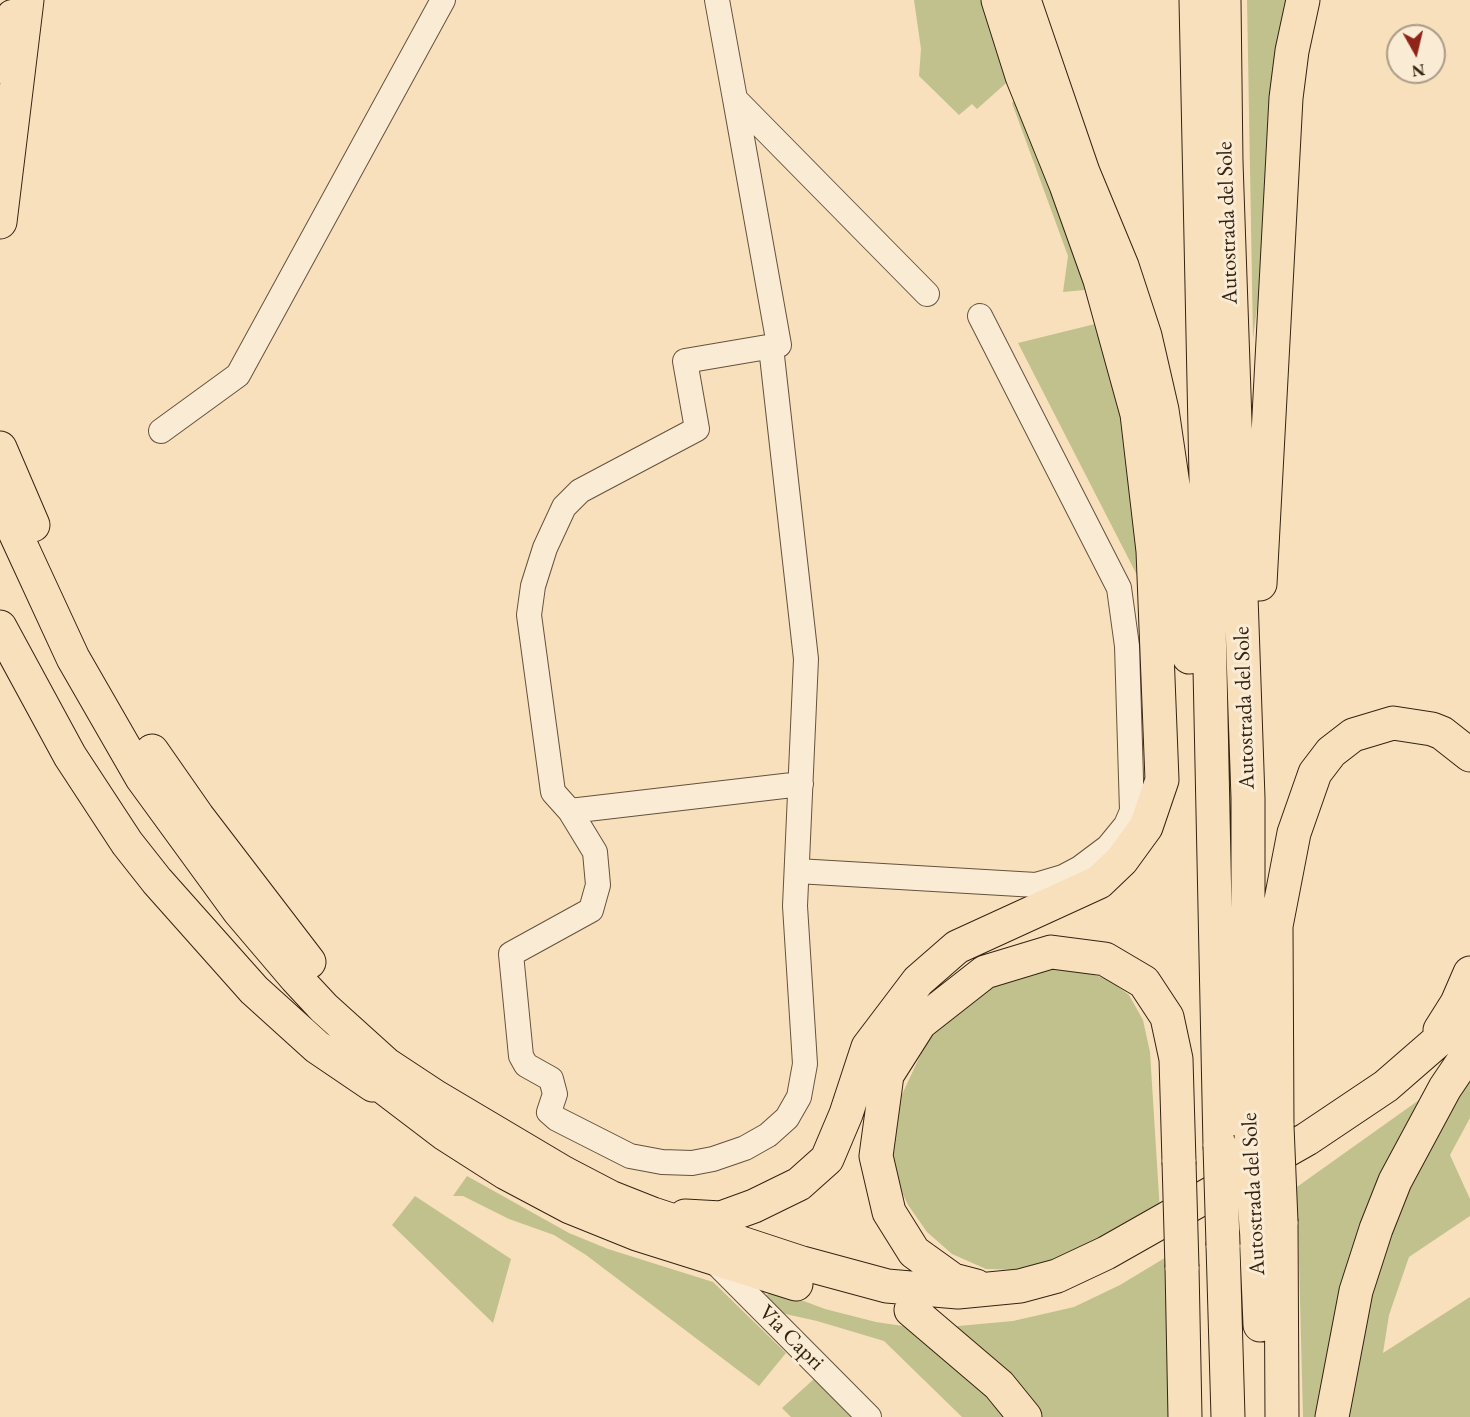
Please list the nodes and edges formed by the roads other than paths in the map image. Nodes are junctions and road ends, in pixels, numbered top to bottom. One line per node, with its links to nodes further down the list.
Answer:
1 (12, 0): 10 (main road)
2 (27, 0): 12 (highway)
3 (443, 0): 16 (street)
4 (717, 0): 11 (street)
5 (998, 0): 36 (highway)
6 (1024, 0): 27 (highway)
7 (1196, 0): 27 (highway, Autostrada del Sole)
8 (1224, 0): 24 (highway, Autostrada del Sole)
9 (1304, 0): 24 (highway)
10 (0, 68)
11 (735, 99): 13 (street); 15 (street)
12 (0, 222)
13 (927, 294)
14 (980, 316): 26 (street)
15 (771, 347): 23 (street); 25 (street)
16 (161, 431)
17 (2, 456): 18 (highway)
18 (14, 506): 20 (highway); 35 (highway)
19 (0, 555): 20 (highway)
20 (40, 613): 33 (highway); 35 (highway)
21 (0, 627): 33 (highway)
22 (1470, 755): 34 (highway)
23 (801, 784): 25 (street); 26 (street)
24 (1248, 798): 34 (highway, Autostrada del Sole)
25 (570, 811): 26 (street)
26 (797, 871)
27 (1217, 967): 44 (highway, Autostrada del Sole, bridge)
28 (1470, 973): 32 (highway)
29 (1470, 1013): 32 (highway)
30 (1470, 1044): 40 (highway)
31 (1470, 1051): 47 (highway)
32 (1412, 1063): 39 (highway)
33 (397, 1100): 38 (highway)
34 (1264, 1130): 37 (highway, bridge)
35 (495, 1135): 36 (highway)
36 (653, 1214): 39 (highway)
37 (1268, 1225): 45 (highway, Autostrada del Sole); 46 (highway)
38 (712, 1259): 40 (highway); 41 (street, Via Capri)
39 (989, 1290): 43 (highway, bridge)
40 (912, 1310): 42 (highway)
41 (870, 1417)
42 (1025, 1417)
43 (1185, 1417)
44 (1228, 1417)
45 (1262, 1417)
46 (1282, 1417)
47 (1332, 1417)

